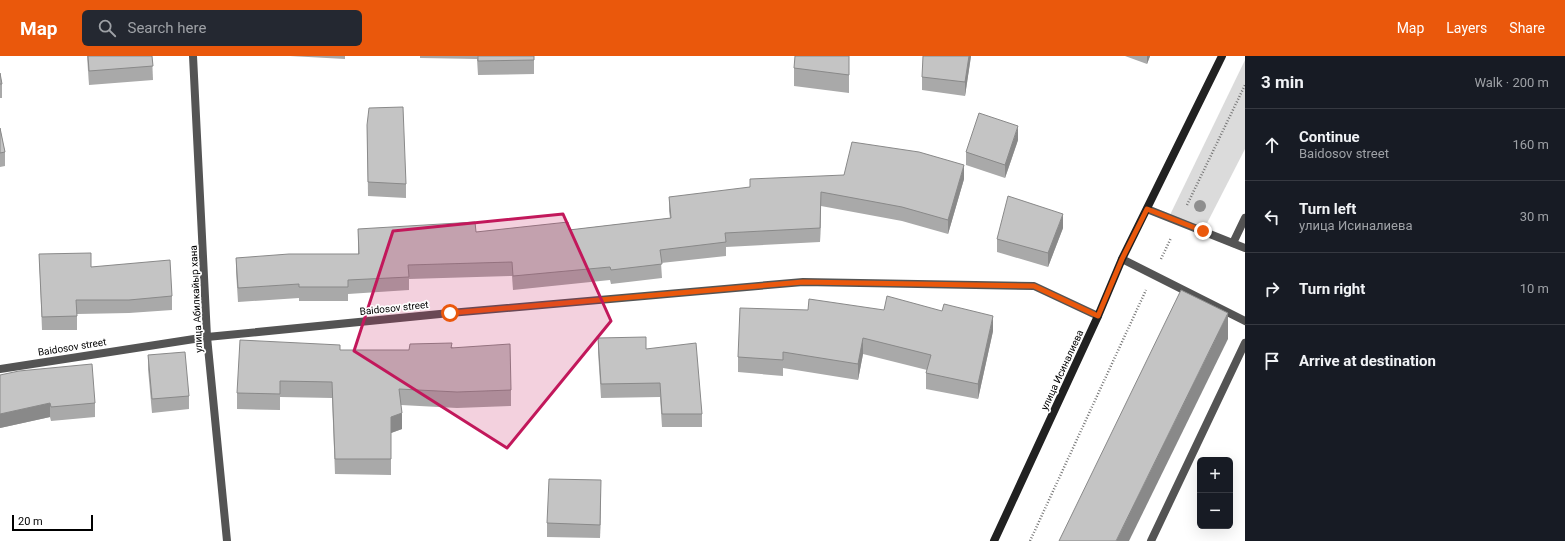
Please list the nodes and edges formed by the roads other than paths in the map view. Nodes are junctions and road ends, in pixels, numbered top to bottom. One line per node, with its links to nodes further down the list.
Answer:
1 (193, 56): 10 (street, улица Абилкайыр хана)
2 (1222, 56): 3 (street, улица Исиналиева)
3 (1147, 209): 5 (street); 7 (street, улица Исиналиева)
4 (1245, 218): 5 (street)
5 (1233, 243): 6 (street)
6 (1245, 248)
7 (1122, 259): 8 (street, улица Исиналиева); 9 (street)
8 (1098, 316): 10 (street, Baidosov street); 14 (street, улица Исиналиева)
9 (1245, 321)
10 (207, 337): 12 (street, Baidosov street); 13 (street, улица Абилкайыр хана)
11 (1245, 343): 15 (street)
12 (0, 369)
13 (227, 541)
14 (994, 541)
15 (1150, 541)

